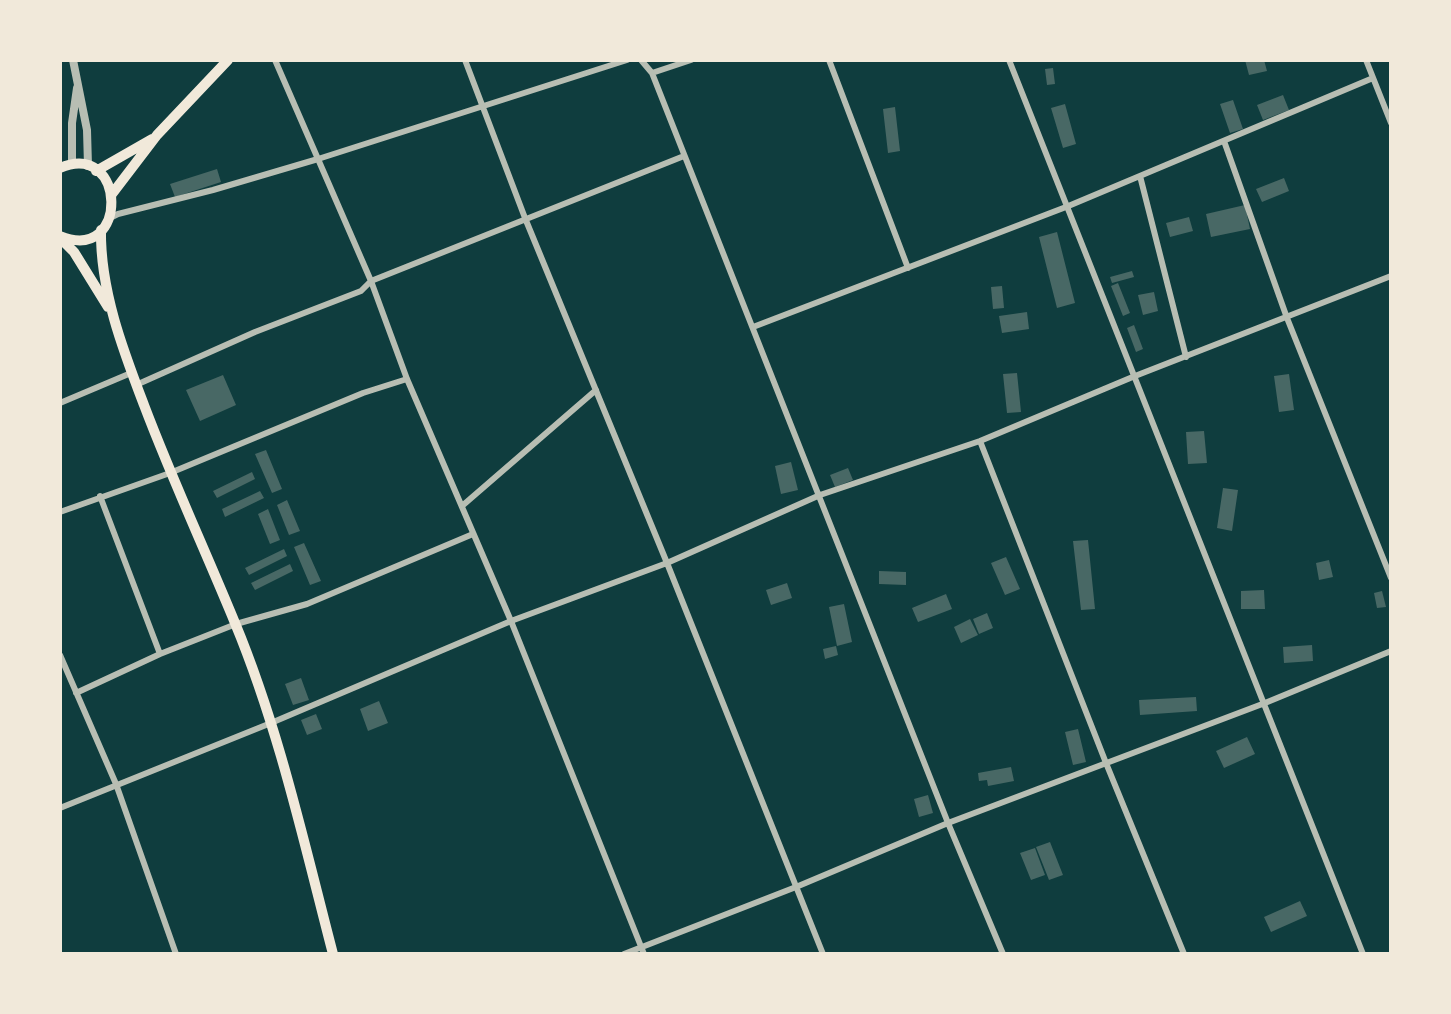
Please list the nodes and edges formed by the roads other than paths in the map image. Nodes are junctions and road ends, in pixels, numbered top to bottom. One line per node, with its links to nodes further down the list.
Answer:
1 (73, 60): 13 (street)
2 (228, 60): 16 (main road)
3 (275, 60): 19 (street)
4 (465, 60): 14 (street)
5 (627, 60): 14 (street)
6 (641, 60): 11 (street)
7 (691, 60): 11 (street)
8 (829, 60): 30 (street)
9 (1009, 60): 25 (street)
10 (1368, 61): 12 (street)
11 (652, 73): 18 (street)
12 (1373, 78): 15 (street); 17 (street)
13 (78, 81): 20 (street); 22 (street)
14 (483, 108): 19 (street); 27 (street)
15 (1391, 123)
16 (157, 135): 22 (main road); 24 (main road)
17 (1224, 141): 23 (street); 34 (street)
18 (684, 156): 27 (street); 35 (street)
19 (318, 159): 26 (street); 32 (street)
20 (72, 164): 21 (main road); 22 (main road)
21 (60, 168)
22 (92, 168): 24 (main road)
23 (1140, 176): 25 (street); 36 (street)
24 (112, 194): 26 (main road)
25 (1066, 207): 30 (street); 38 (street)
26 (110, 218): 28 (main road)
27 (525, 218): 32 (street); 41 (street)
28 (101, 230): 29 (main road); 33 (main road)
29 (60, 237): 33 (main road)
30 (908, 268): 35 (street)
31 (1391, 276): 34 (street)
32 (371, 281): 39 (street); 40 (street)
33 (113, 318): 37 (main road)
34 (1287, 318): 36 (street); 51 (street)
35 (753, 327): 45 (street)
36 (1185, 357): 38 (street)
37 (131, 373): 40 (main road); 42 (street)
38 (1135, 376): 43 (street); 58 (street)
39 (407, 379): 44 (street); 47 (street)
40 (136, 385): 44 (main road)
41 (596, 390): 47 (street); 50 (street)
42 (60, 402)
43 (980, 441): 45 (street); 60 (street)
44 (170, 473): 46 (street); 53 (main road)
45 (820, 495): 50 (street); 63 (street)
46 (100, 496): 48 (street); 55 (street)
47 (462, 506): 49 (street)
48 (60, 512)
49 (474, 534): 52 (street); 53 (street)
50 (667, 563): 52 (street); 64 (street)
51 (1391, 578)
52 (511, 621): 59 (street); 65 (street)
53 (236, 624): 55 (street); 59 (main road)
54 (1391, 651): 58 (street)
55 (160, 654): 57 (street)
56 (60, 655): 57 (street)
57 (76, 693): 61 (street)
58 (1265, 703): 60 (street); 72 (street)
59 (271, 723): 61 (street); 67 (main road)
60 (1106, 764): 63 (street); 71 (street)
61 (116, 784): 62 (street); 66 (street)
62 (60, 808)
63 (948, 823): 64 (street); 70 (street)
64 (796, 887): 65 (street); 69 (street)
65 (643, 951): 68 (street)
66 (176, 954)
67 (333, 954)
68 (624, 954)
69 (823, 954)
70 (1003, 954)
71 (1184, 954)
72 (1363, 954)

